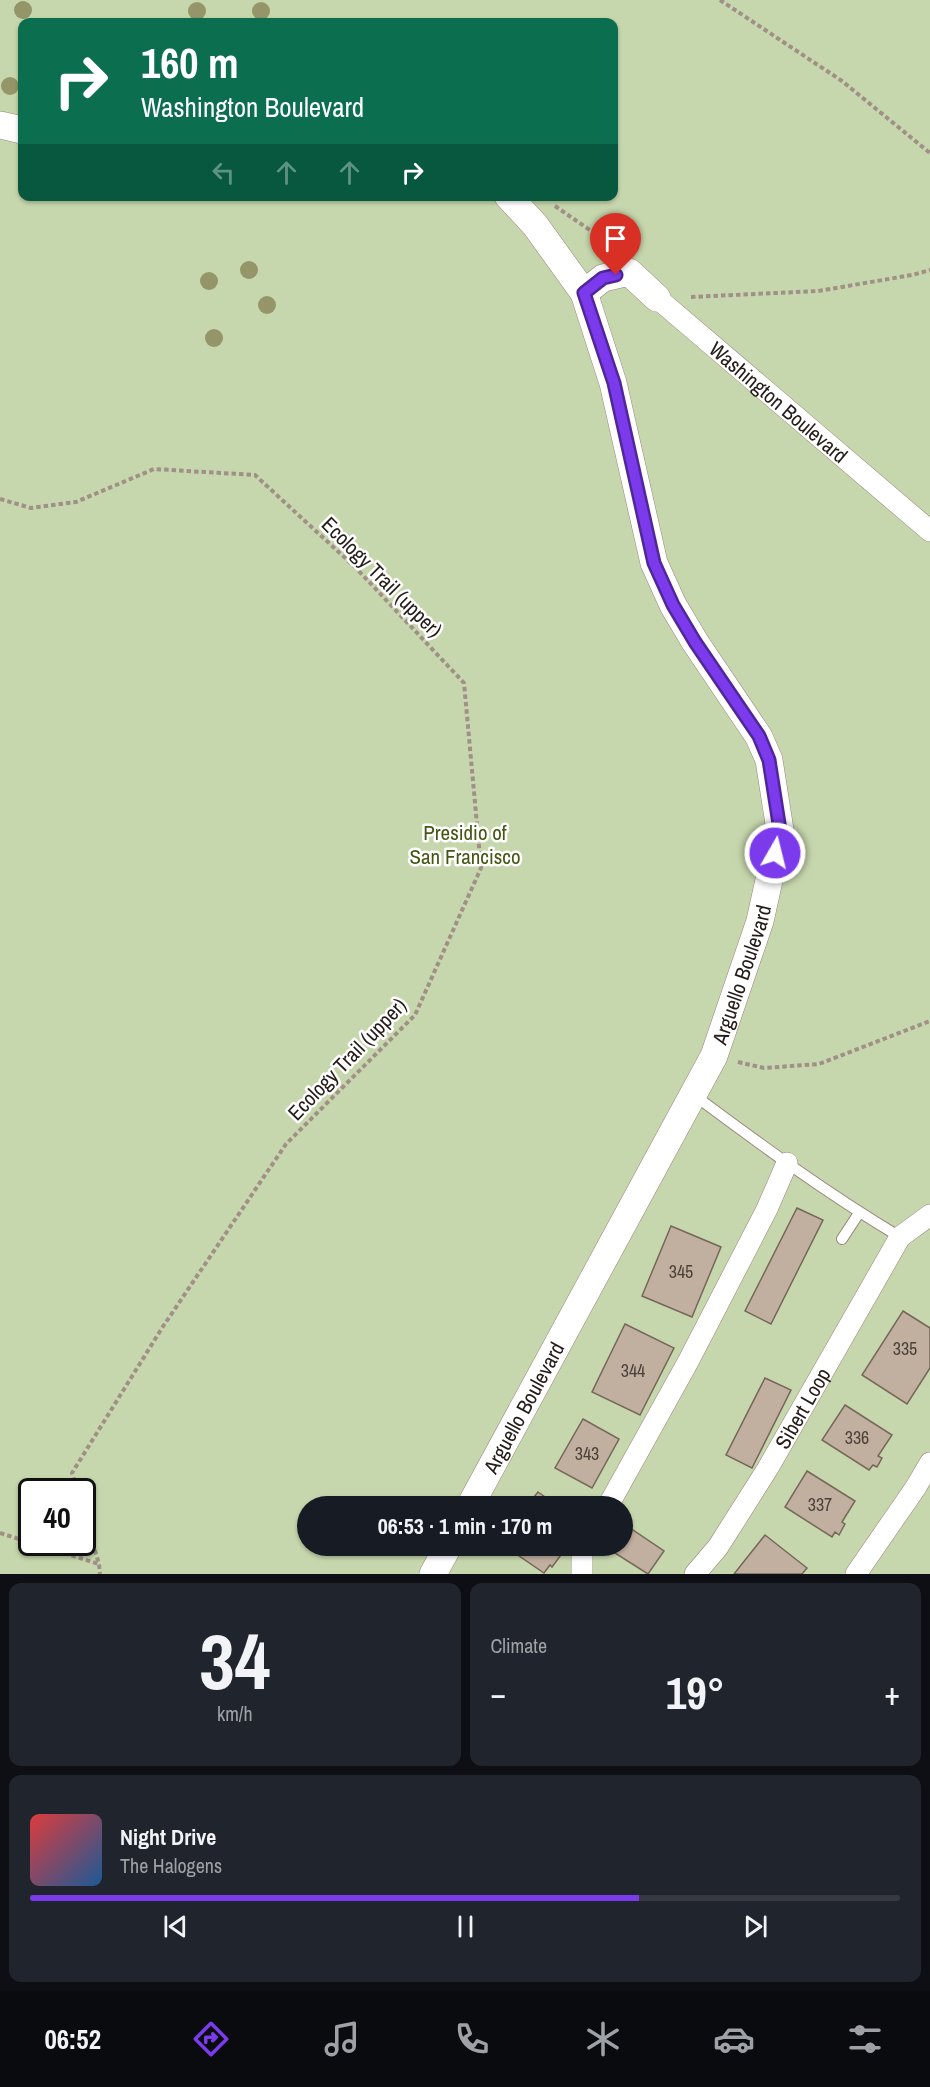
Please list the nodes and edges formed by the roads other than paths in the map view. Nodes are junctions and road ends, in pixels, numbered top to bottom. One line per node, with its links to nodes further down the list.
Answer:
1 (0, 125): 2 (street)
2 (18, 129)
3 (512, 201): 4 (street, Arguello Boulevard)
4 (584, 293): 5 (street, Washington Boulevard); 7 (street, Arguello Boulevard)
5 (657, 298): 6 (street, Washington Boulevard)
6 (930, 531)
7 (693, 1095): 8 (lane); 14 (street, Arguello Boulevard)
8 (787, 1163): 9 (lane); 15 (street)
9 (859, 1213): 11 (lane); 12 (lane)
10 (930, 1215): 11 (street)
11 (900, 1237): 18 (street, Sibert Loop)
12 (842, 1239)
13 (930, 1463): 19 (street)
14 (475, 1496)
15 (614, 1496)
16 (582, 1556): 17 (street)
17 (582, 1574)
18 (695, 1574)
19 (856, 1574)

